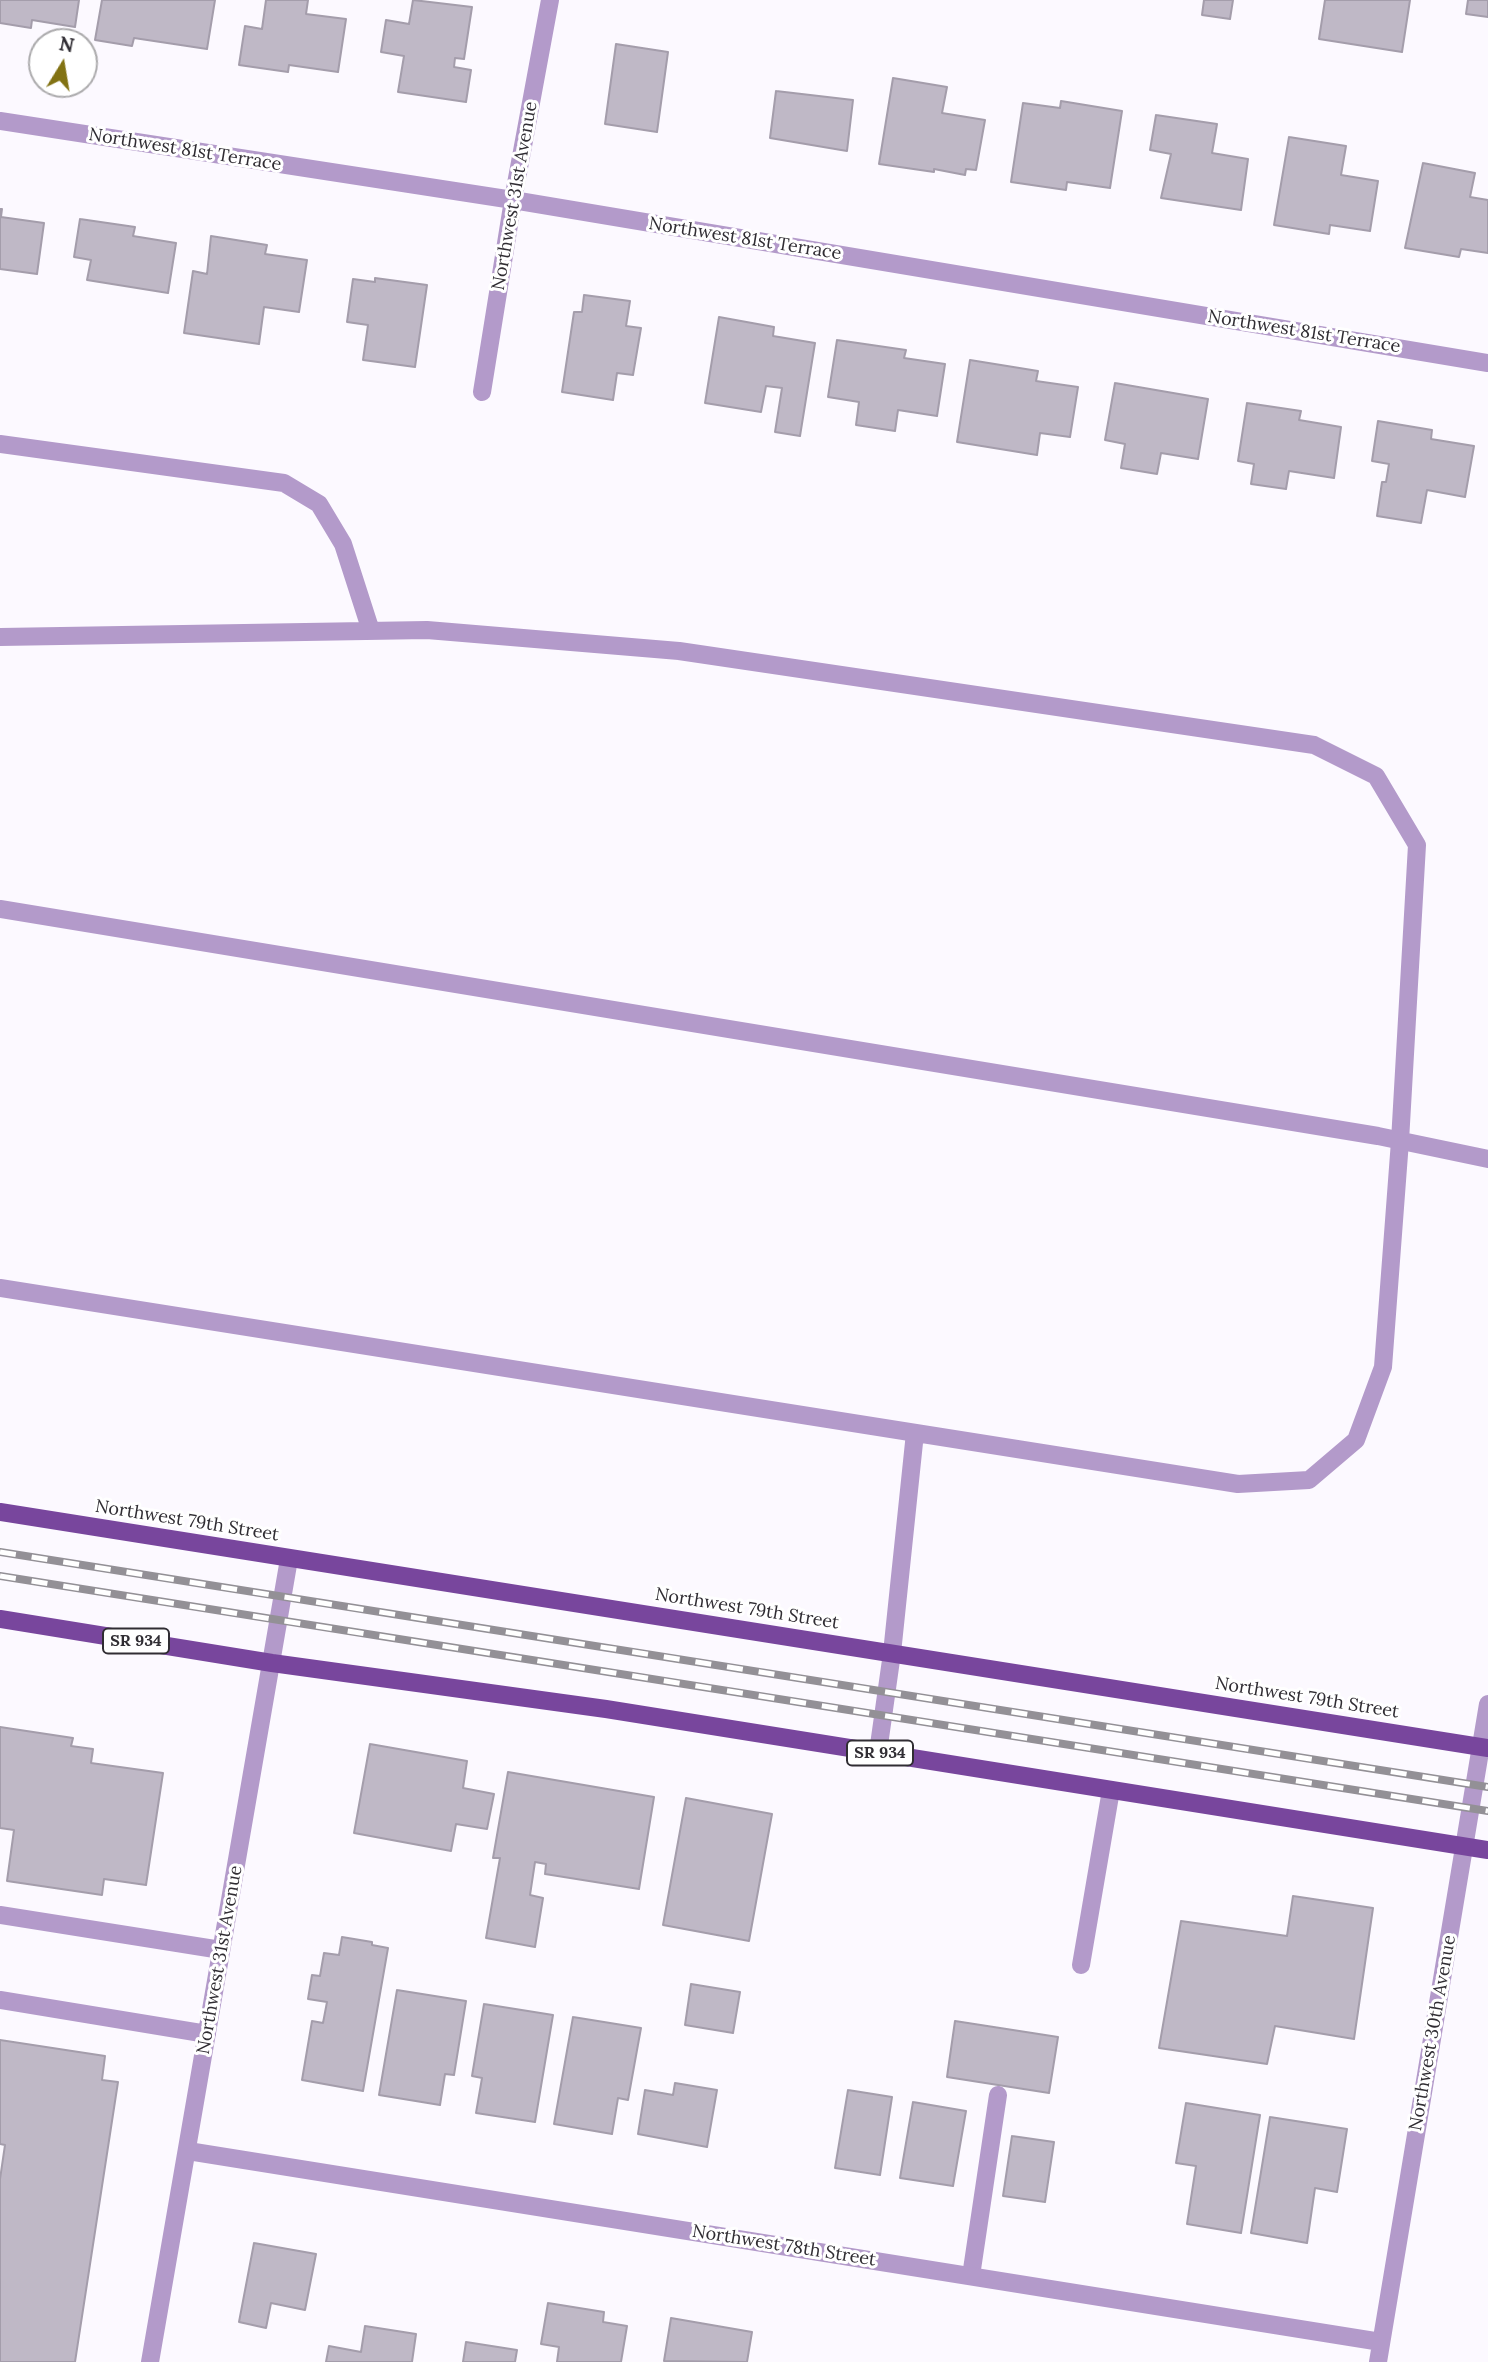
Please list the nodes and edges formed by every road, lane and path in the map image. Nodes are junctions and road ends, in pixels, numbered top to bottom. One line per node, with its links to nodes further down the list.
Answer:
1 (550, 0): 3 (street, Northwest 31st Avenue)
2 (0, 121): 3 (street, Northwest 81st Terrace)
3 (513, 200): 4 (street, Northwest 81st Terrace); 5 (street, Northwest 31st Avenue)
4 (1488, 363)
5 (482, 392)
6 (0, 444): 7 (street)
7 (371, 631): 8 (street); 10 (street)
8 (0, 638)
9 (0, 909): 10 (street)
10 (1400, 1141): 11 (street); 13 (street)
11 (1488, 1159)
12 (0, 1288): 13 (street)
13 (915, 1433): 17 (street)
14 (0, 1512): 15 (main road, Northwest 79th Street)
15 (289, 1559): 17 (main road, Northwest 79th Street); 18 (street, Northwest 31st Avenue)
16 (0, 1619): 18 (main road, SR 934)
17 (892, 1653): 20 (main road, Northwest 79th Street); 21 (street)
18 (271, 1663): 21 (main road, SR 934); 26 (street, Northwest 31st Avenue)
19 (1488, 1704): 20 (street, Northwest 30th Avenue)
20 (1485, 1748): 23 (street, Northwest 30th Avenue)
21 (878, 1752): 22 (main road, SR 934)
22 (1111, 1790): 23 (main road, SR 934); 27 (street)
23 (1464, 1846): 24 (main road, SR 934); 33 (street, Northwest 30th Avenue)
24 (1488, 1850)
25 (0, 1915): 26 (street)
26 (221, 1950): 29 (street, Northwest 31st Avenue)
27 (1080, 1965)
28 (0, 2000): 29 (street)
29 (206, 2034): 31 (street, Northwest 31st Avenue)
30 (998, 2095): 32 (street)
31 (188, 2151): 32 (street, Northwest 78th Street); 34 (street, Northwest 31st Avenue)
32 (971, 2276): 33 (street, Northwest 78th Street)
33 (1381, 2342): 35 (street, Northwest 30th Avenue)
34 (150, 2362)
35 (1378, 2362)

